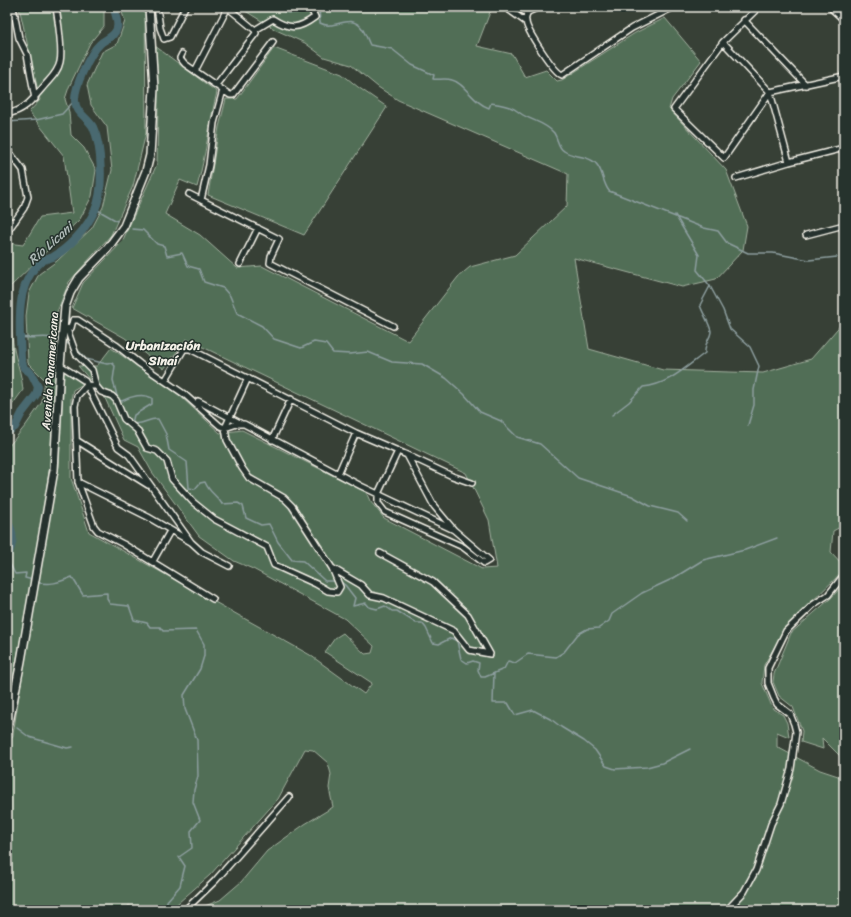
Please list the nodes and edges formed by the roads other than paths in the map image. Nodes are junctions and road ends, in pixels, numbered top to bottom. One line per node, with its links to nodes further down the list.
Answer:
1 (13, 7): 15 (street)
2 (56, 7): 30 (street)
3 (149, 7): 46 (main road, Avenida Panamericana)
4 (157, 7): 5 (street)
5 (185, 7)
6 (227, 7): 20 (street); 24 (street)
7 (310, 7): 20 (street)
8 (505, 7): 19 (street)
9 (522, 7): 14 (street)
10 (538, 7): 14 (street)
11 (674, 7): 19 (street)
12 (759, 7): 17 (street)
13 (832, 9): 18 (street)
14 (527, 12): 19 (street)
15 (14, 16): 16 (street); 30 (street)
16 (7, 17)
17 (744, 20): 22 (street); 27 (street)
18 (844, 20)
19 (526, 22)
20 (256, 30): 26 (street)
21 (273, 42): 28 (street)
22 (723, 42): 29 (street); 29 (street)
23 (182, 54): 24 (street)
24 (195, 71): 26 (street)
25 (844, 76): 27 (street)
26 (216, 85): 28 (street)
27 (806, 85): 29 (street)
28 (223, 90): 37 (street)
29 (770, 92): 34 (street)
30 (35, 99): 31 (street)
31 (7, 114)
32 (844, 148): 34 (street)
33 (7, 149): 38 (street)
34 (789, 162): 35 (street)
35 (736, 178)
36 (189, 194): 37 (street)
37 (201, 200): 41 (street)
38 (15, 221): 39 (street); 42 (street)
39 (7, 222)
40 (844, 225): 43 (street)
41 (258, 228): 44 (street); 45 (street)
42 (7, 232)
43 (806, 235)
44 (240, 264)
45 (392, 326)
46 (64, 330): 47 (main road, Avenida Panamericana); 49 (street); 51 (street)
47 (60, 365): 50 (street); 76 (main road, Avenida Panamericana)
48 (248, 378): 49 (street); 52 (street); 54 (street)
49 (165, 381): 56 (street)
50 (87, 385): 51 (street); 58 (street); 65 (street)
51 (96, 386): 73 (street)
52 (291, 399): 57 (street); 59 (street)
53 (198, 401): 54 (street)
54 (230, 418): 55 (street); 56 (street)
55 (244, 424): 56 (street); 59 (street)
56 (225, 428): 73 (street)
57 (356, 433): 60 (street); 62 (street)
58 (76, 440): 63 (street); 65 (street)
59 (272, 440): 62 (street)
60 (398, 451): 61 (street); 66 (street)
61 (407, 455): 64 (street); 67 (street)
62 (338, 474): 66 (street)
63 (78, 482): 68 (street); 71 (street)
64 (472, 483)
65 (150, 487): 69 (street)
66 (378, 494): 67 (street); 67 (street)
67 (454, 530)
68 (170, 531): 69 (street); 71 (street)
69 (191, 542): 72 (street)
70 (380, 553): 73 (street)
71 (153, 561): 75 (street)
72 (229, 566)
73 (332, 568)
74 (844, 575): 79 (street)
75 (213, 599)
76 (7, 733)
77 (289, 797): 78 (street)
78 (185, 910)
79 (727, 910)

